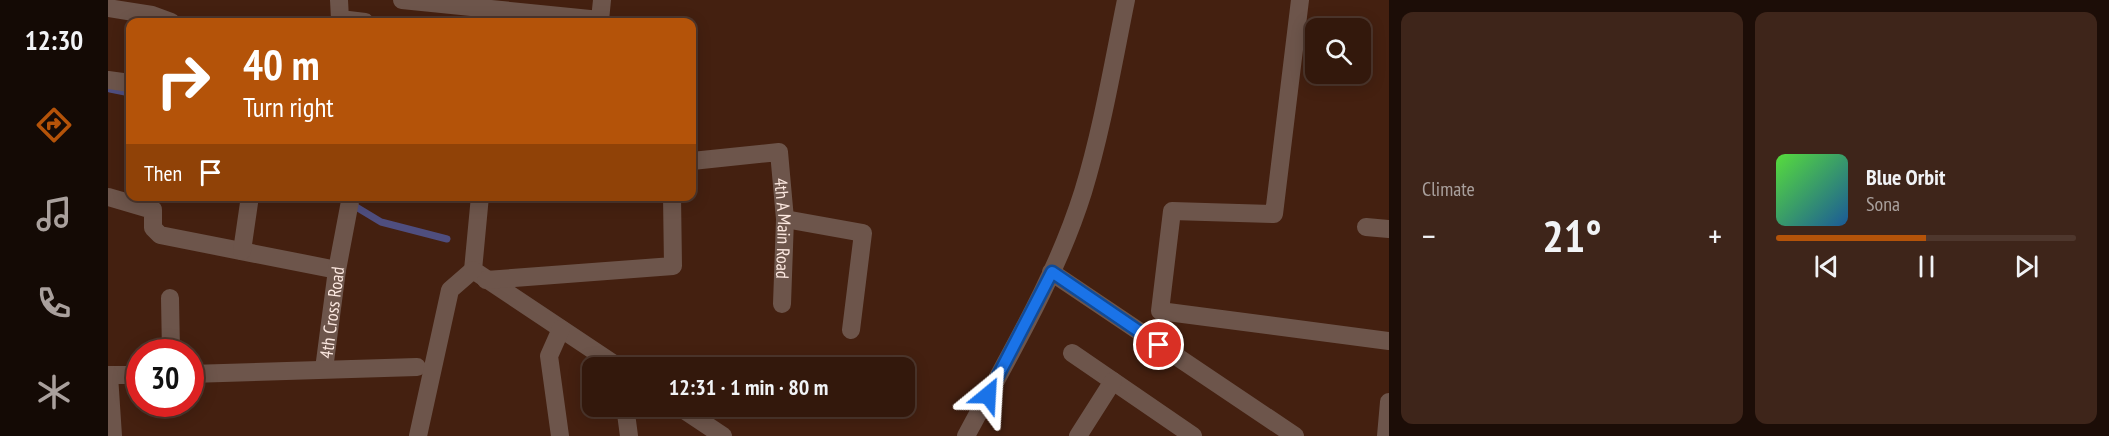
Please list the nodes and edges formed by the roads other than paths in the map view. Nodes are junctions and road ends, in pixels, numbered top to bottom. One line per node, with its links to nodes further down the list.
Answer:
1 (339, 0): 8 (street)
2 (402, 0): 9 (street)
3 (602, 0): 10 (street)
4 (1126, 0): 27 (street)
5 (1300, 0): 34 (street)
6 (108, 8): 7 (street)
7 (160, 18)
8 (340, 18)
9 (580, 18)
10 (600, 18)
11 (108, 80): 12 (street)
12 (126, 82)
13 (696, 161): 22 (street, 4th A Main Road)
14 (108, 197): 15 (street)
15 (126, 199)
16 (139, 201): 21 (street)
17 (249, 201): 25 (street)
18 (350, 201): 26 (street, 4th Cross Road)
19 (480, 201): 28 (street)
20 (672, 201): 28 (street)
21 (154, 203): 25 (street)
22 (785, 219): 30 (street, 4th A Main Road); 32 (street)
23 (1366, 227): 24 (street)
24 (1389, 229)
25 (242, 251): 26 (street)
26 (337, 270): 38 (street, 4th Cross Road)
27 (1052, 272): 51 (street); 54 (street)
28 (480, 275): 31 (street); 47 (street)
29 (170, 298): 33 (street)
30 (782, 304)
31 (561, 329): 36 (street); 48 (street)
32 (851, 330)
33 (171, 339)
34 (1389, 341)
35 (1072, 353): 42 (street)
36 (603, 357)
37 (417, 368): 38 (street)
38 (324, 369): 39 (street, 4th Cross Road)
39 (204, 373)
40 (109, 375): 41 (street); 46 (street)
41 (126, 375)
42 (1113, 381): 52 (street); 53 (street)
43 (1389, 402): 55 (street)
44 (626, 417): 49 (street)
45 (694, 417): 50 (street)
46 (113, 436)
47 (418, 436)
48 (560, 436)
49 (629, 436)
50 (723, 436)
51 (966, 436)
52 (1078, 436)
53 (1193, 436)
54 (1295, 436)
55 (1386, 436)

